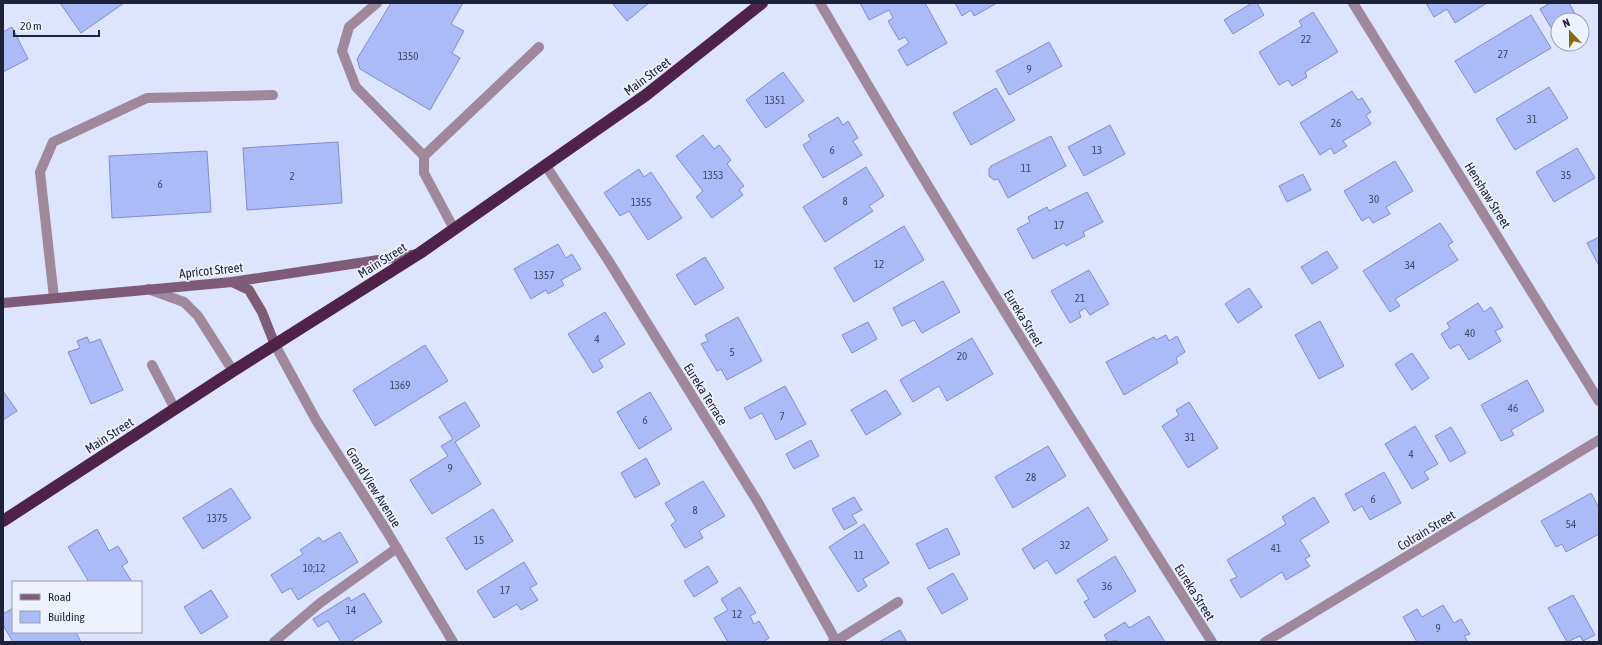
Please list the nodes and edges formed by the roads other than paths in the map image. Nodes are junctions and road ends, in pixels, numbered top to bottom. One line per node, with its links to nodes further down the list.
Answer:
1 (377, 3): 7 (street)
2 (762, 3): 8 (highway, Main Street)
3 (820, 3): 27 (street, Eureka Street)
4 (1353, 3): 18 (street, Henshaw Street)
5 (539, 47): 7 (street)
6 (273, 95): 13 (street)
7 (424, 156): 9 (street)
8 (546, 166): 9 (highway, Main Street); 24 (street, Eureka Terrace)
9 (454, 229): 10 (highway, Main Street)
10 (420, 253): 11 (street, Apricot Street); 15 (highway, Main Street)
11 (232, 282): 12 (street, Apricot Street); 15 (street)
12 (146, 289): 13 (street, Apricot Street); 17 (street)
13 (54, 298): 14 (street, Apricot Street)
14 (3, 303)
15 (275, 345): 17 (highway, Main Street); 22 (street, Grand View Avenue)
16 (152, 365): 19 (street)
17 (233, 371): 19 (highway, Main Street)
18 (1599, 401)
19 (175, 409): 21 (highway, Main Street)
20 (1599, 440): 28 (street, Colrain Street)
21 (3, 521)
22 (397, 548): 25 (street); 26 (street, Grand View Avenue)
23 (898, 602): 24 (street, Eureka Terrace)
24 (834, 641)
25 (274, 642)
26 (453, 642)
27 (1212, 642)
28 (1265, 642)

